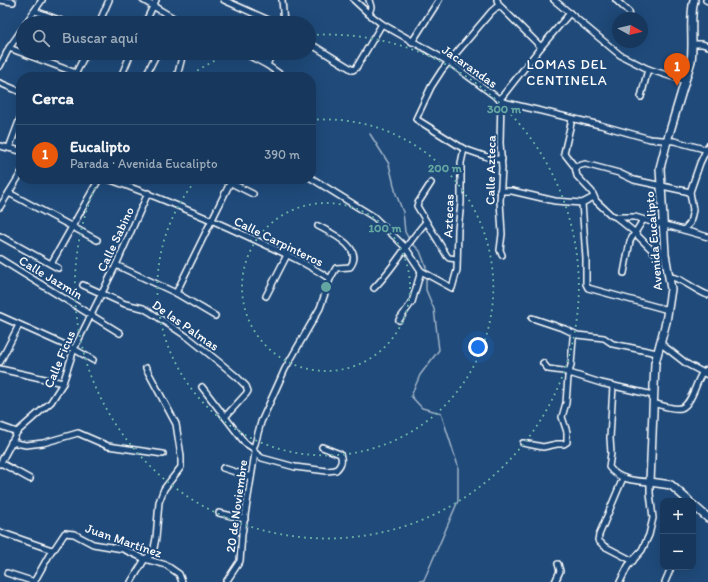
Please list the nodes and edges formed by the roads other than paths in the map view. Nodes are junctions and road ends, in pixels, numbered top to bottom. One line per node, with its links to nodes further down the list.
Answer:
1 (0, 0): 14 (street)
2 (42, 0): 17 (street)
3 (109, 0): 23 (street)
4 (143, 0): 16 (street)
5 (156, 0): 16 (street)
6 (224, 0): 26 (street)
7 (282, 0): 27 (street)
8 (354, 0): 20 (street, Jacarandas)
9 (369, 0): 20 (street)
10 (439, 0): 30 (street)
11 (554, 0): 19 (street)
12 (616, 0): 18 (street)
13 (694, 0): 31 (street, Avenida Eucalipto)
14 (13, 2)
15 (498, 2): 34 (street); 44 (street)
16 (153, 7): 24 (street); 25 (street)
17 (35, 10): 21 (street); 22 (street)
18 (629, 12)
19 (570, 13): 34 (street, Calle Azteca); 47 (street)
20 (369, 14): 28 (street, Jacarandas)
21 (31, 16)
22 (50, 16)
23 (102, 16)
24 (148, 16)
25 (166, 16)
26 (259, 16)
27 (283, 16)
28 (382, 24): 30 (street, Jacarandas); 33 (street)
29 (16, 39): 35 (street)
30 (412, 42): 44 (street, Jacarandas)
31 (693, 44): 32 (street); 54 (street, Avenida Eucalipto)
32 (708, 46)
33 (316, 47)
34 (541, 47): 58 (street, Calle Azteca)
35 (10, 48): 36 (street); 46 (street)
36 (16, 50)
37 (42, 60): 48 (street)
38 (82, 60): 49 (street)
39 (128, 60): 50 (street)
40 (154, 60): 51 (street)
41 (181, 60): 52 (street)
42 (259, 60): 45 (street)
43 (269, 60): 45 (street)
44 (448, 62): 58 (street, Jacarandas); 65 (street)
45 (267, 64): 53 (street)
46 (0, 66)
47 (648, 69): 54 (street); 57 (street)
48 (73, 72)
49 (76, 72)
50 (123, 72)
51 (148, 72)
52 (178, 72)
53 (277, 72)
54 (685, 81): 61 (street, Avenida Eucalipto)
55 (0, 83): 56 (street)
56 (16, 90)
57 (641, 97)
58 (501, 102): 59 (street, Jacarandas); 67 (street, Calle Azteca)
59 (572, 119): 61 (street, Jacarandas); 68 (street)
60 (16, 129): 63 (street)
61 (667, 141): 64 (street, Jacarandas); 76 (street, Avenida Eucalipto)
62 (0, 147): 63 (street)
63 (9, 148): 66 (street)
64 (708, 148): 78 (street)
65 (464, 149): 67 (street); 102 (street, Aztecas)
66 (16, 150)
67 (502, 159): 77 (street, Calle Azteca)
68 (575, 167): 76 (street); 82 (street)
69 (16, 181): 79 (street)
70 (316, 181): 97 (street)
71 (431, 182): 88 (street)
72 (96, 184): 91 (street)
73 (122, 184): 80 (street, Calle Carpinteros)
74 (230, 184): 87 (street)
75 (236, 184): 81 (street)
76 (660, 185): 78 (street); 89 (street, Avenida Eucalipto)
77 (500, 192): 83 (street); 100 (street, Calle Azteca)
78 (690, 192): 92 (street)
79 (8, 193): 84 (street); 91 (street)
80 (148, 193): 87 (street, Calle Carpinteros); 104 (street, Calle Sabino)
81 (253, 194)
82 (594, 197): 83 (street); 85 (street)
83 (582, 203): 116 (street)
84 (0, 207)
85 (616, 217): 86 (street); 93 (street)
86 (643, 220): 89 (street); 93 (street)
87 (212, 221): 99 (street, Calle Carpinteros); 112 (street)
88 (426, 222): 97 (street, Aztecas); 102 (street)
89 (664, 225): 92 (street); 98 (street, Avenida Eucalipto)
90 (318, 226): 109 (street)
91 (73, 227): 96 (street); 103 (street)
92 (684, 230): 95 (street)
93 (636, 233): 98 (street); 107 (street)
94 (0, 236): 103 (street)
95 (708, 237)
96 (97, 240)
97 (405, 247): 106 (street); 111 (street, Aztecas)
98 (665, 254): 108 (street, Avenida Eucalipto)
99 (287, 255): 109 (street, Calle Carpinteros); 115 (street)
100 (502, 255)
101 (0, 259): 117 (street, Calle Jazmín)
102 (457, 259): 106 (street, Aztecas)
103 (51, 264): 105 (street)
104 (116, 265): 112 (street); 113 (street, Calle Sabino)
105 (58, 268)
106 (421, 271): 121 (street)
107 (624, 273)
108 (669, 277): 114 (street); 116 (street, Avenida Eucalipto)
109 (330, 278): 137 (street, Calle Carpinteros)
110 (83, 285): 113 (street, De las Palmas)
111 (374, 288)
112 (176, 293): 119 (street)
113 (101, 294): 117 (street, Calle Ficus); 142 (street, De las Palmas)
114 (708, 294)
115 (266, 296)
116 (668, 310): 125 (street, Avenida Eucalipto)
117 (91, 314): 123 (street, Calle Jazmín); 126 (street, Calle Ficus)
118 (0, 316): 122 (street)
119 (215, 316)
120 (532, 318): 124 (street)
121 (399, 320)
122 (19, 325): 126 (street); 129 (street)
123 (120, 333)
124 (575, 334): 127 (street); 134 (street)
125 (660, 343): 127 (street, Avenida Eucalipto); 135 (street)
126 (74, 349): 128 (street); 136 (street, Calle Ficus)
127 (657, 353): 140 (street, Avenida Eucalipto)
128 (93, 360)
129 (0, 362)
130 (543, 364): 134 (street)
131 (146, 368): 163 (street)
132 (0, 369): 136 (street)
133 (708, 369): 135 (street)
134 (568, 374): 138 (street); 146 (street)
135 (705, 374): 141 (street)
136 (62, 383): 144 (street, Calle Ficus)
137 (279, 385): 148 (street, 20 de Noviembre)
138 (613, 386): 140 (street); 153 (street)
139 (202, 387): 142 (street)
140 (653, 395): 141 (street, Avenida Eucalipto)
141 (653, 403): 155 (street, Avenida Eucalipto)
142 (225, 417): 148 (street)
143 (0, 426): 144 (street)
144 (17, 432): 145 (street, Calle Ficus)
145 (11, 442): 149 (street); 150 (street, Calle Ficus)
146 (524, 444)
147 (322, 447): 148 (street)
148 (254, 451): 152 (street, 20 de Noviembre)
149 (163, 454)
150 (0, 464): 154 (street)
151 (223, 468): 152 (street)
152 (251, 477): 160 (street, 20 de Noviembre)
153 (623, 478): 155 (street); 164 (street)
154 (30, 479)
155 (650, 482): 156 (street); 164 (street)
156 (686, 498)
157 (696, 508): 159 (street)
158 (219, 513): 160 (street)
159 (708, 518)
160 (245, 519): 171 (street, 20 de Noviembre)
161 (0, 532): 162 (street)
162 (52, 550): 163 (street, Juan Martínez); 168 (street)
163 (145, 559): 169 (street); 170 (street, Juan Martínez)
164 (633, 561): 173 (street)
165 (558, 564): 172 (street)
166 (670, 570): 174 (street)
167 (7, 572): 168 (street)
168 (34, 582)
169 (131, 582)
170 (182, 582)
171 (226, 582)
172 (555, 582)
173 (620, 582)
174 (665, 582)

